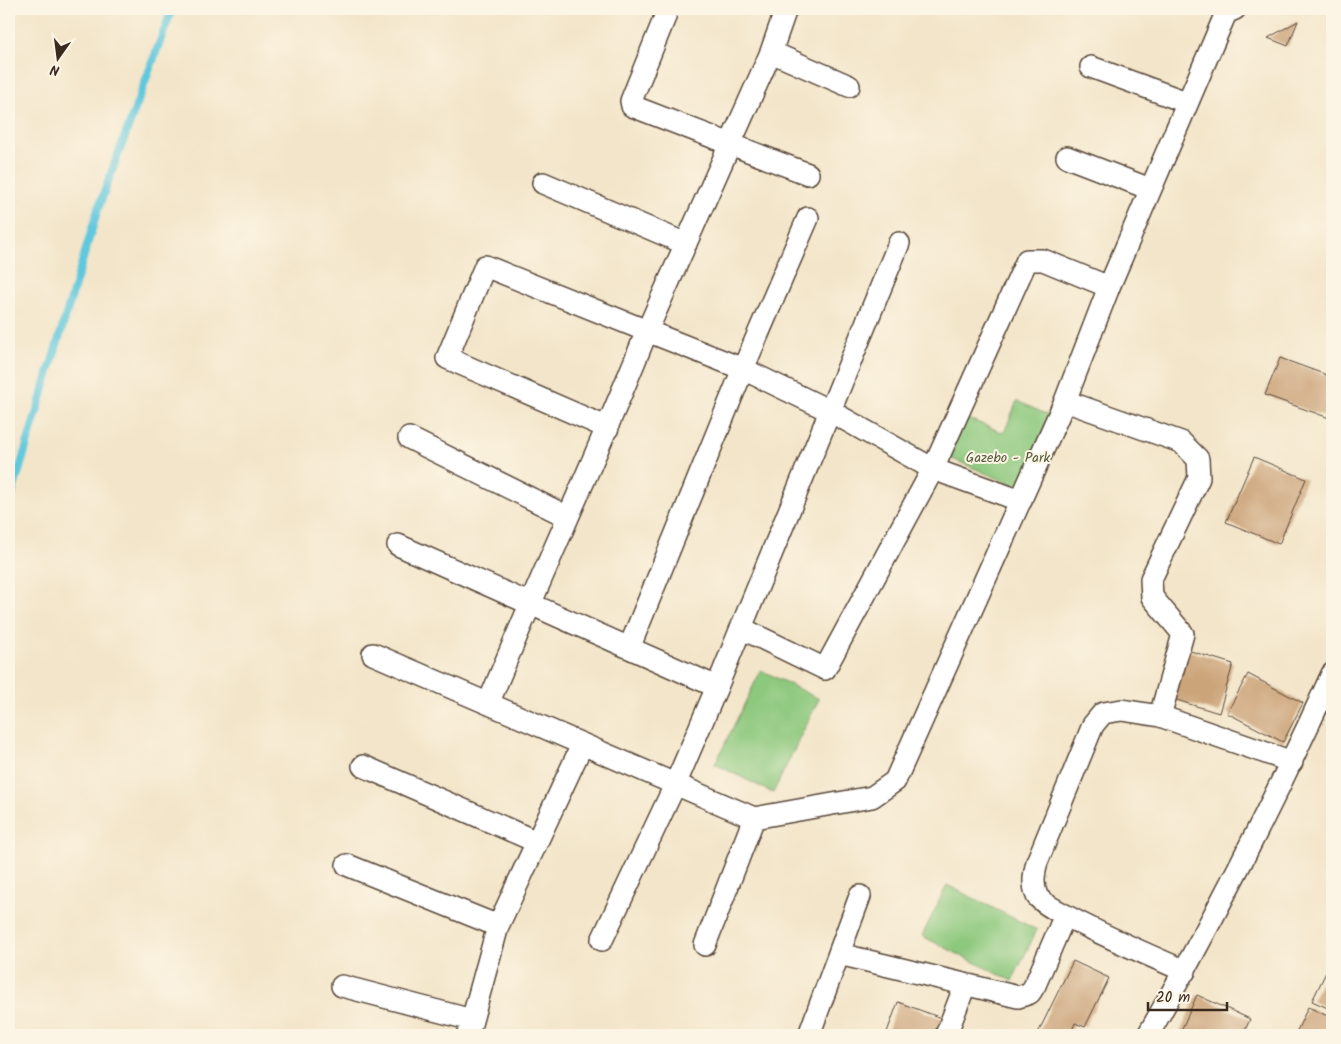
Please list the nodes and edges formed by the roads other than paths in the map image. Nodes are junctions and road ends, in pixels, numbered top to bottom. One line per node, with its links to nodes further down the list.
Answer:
1 (786, 9): 4 (street)
2 (1225, 10): 7 (street)
3 (665, 17): 8 (street)
4 (771, 52): 6 (street); 8 (street)
5 (1091, 67): 7 (street)
6 (849, 86)
7 (1186, 102): 12 (street)
8 (728, 144): 10 (street); 15 (street)
9 (1068, 157): 12 (street)
10 (808, 174)
11 (543, 183): 15 (street)
12 (1150, 189): 16 (street)
13 (808, 218): 18 (street)
14 (899, 243): 20 (street)
15 (686, 244): 17 (street)
16 (1109, 286): 19 (street); 23 (street)
17 (647, 331): 18 (street); 21 (street); 21 (street)
18 (743, 369): 20 (street); 29 (street)
19 (1065, 401): 24 (street); 34 (street)
20 (830, 411): 23 (street); 28 (street)
21 (608, 428): 25 (street)
22 (409, 438): 25 (street)
23 (933, 469): 24 (street); 28 (street)
24 (1021, 501): 39 (street)
25 (568, 517): 27 (street)
26 (398, 545): 27 (street)
27 (529, 603): 29 (street); 33 (street)
28 (741, 628): 32 (street)
29 (630, 646): 32 (street)
30 (373, 654): 33 (street)
31 (1332, 674): 36 (street)
32 (717, 687): 38 (street)
33 (489, 702): 35 (street)
34 (1160, 716): 36 (street); 43 (street)
35 (582, 745): 38 (street); 40 (street)
36 (1292, 762): 48 (street)
37 (363, 766): 40 (street)
38 (675, 785): 39 (street); 45 (street)
39 (754, 818): 46 (street)
40 (537, 842): 44 (street)
41 (347, 865): 44 (street)
42 (860, 896): 47 (street)
43 (1065, 916): 48 (street); 49 (street)
44 (498, 926): 51 (street)
45 (602, 940)
46 (705, 945)
47 (839, 954): 49 (street); 52 (street)
48 (1184, 971): 54 (street)
49 (965, 985): 53 (street)
50 (342, 986): 51 (street)
51 (470, 1028)
52 (809, 1035)
53 (946, 1035)
54 (1148, 1035)

